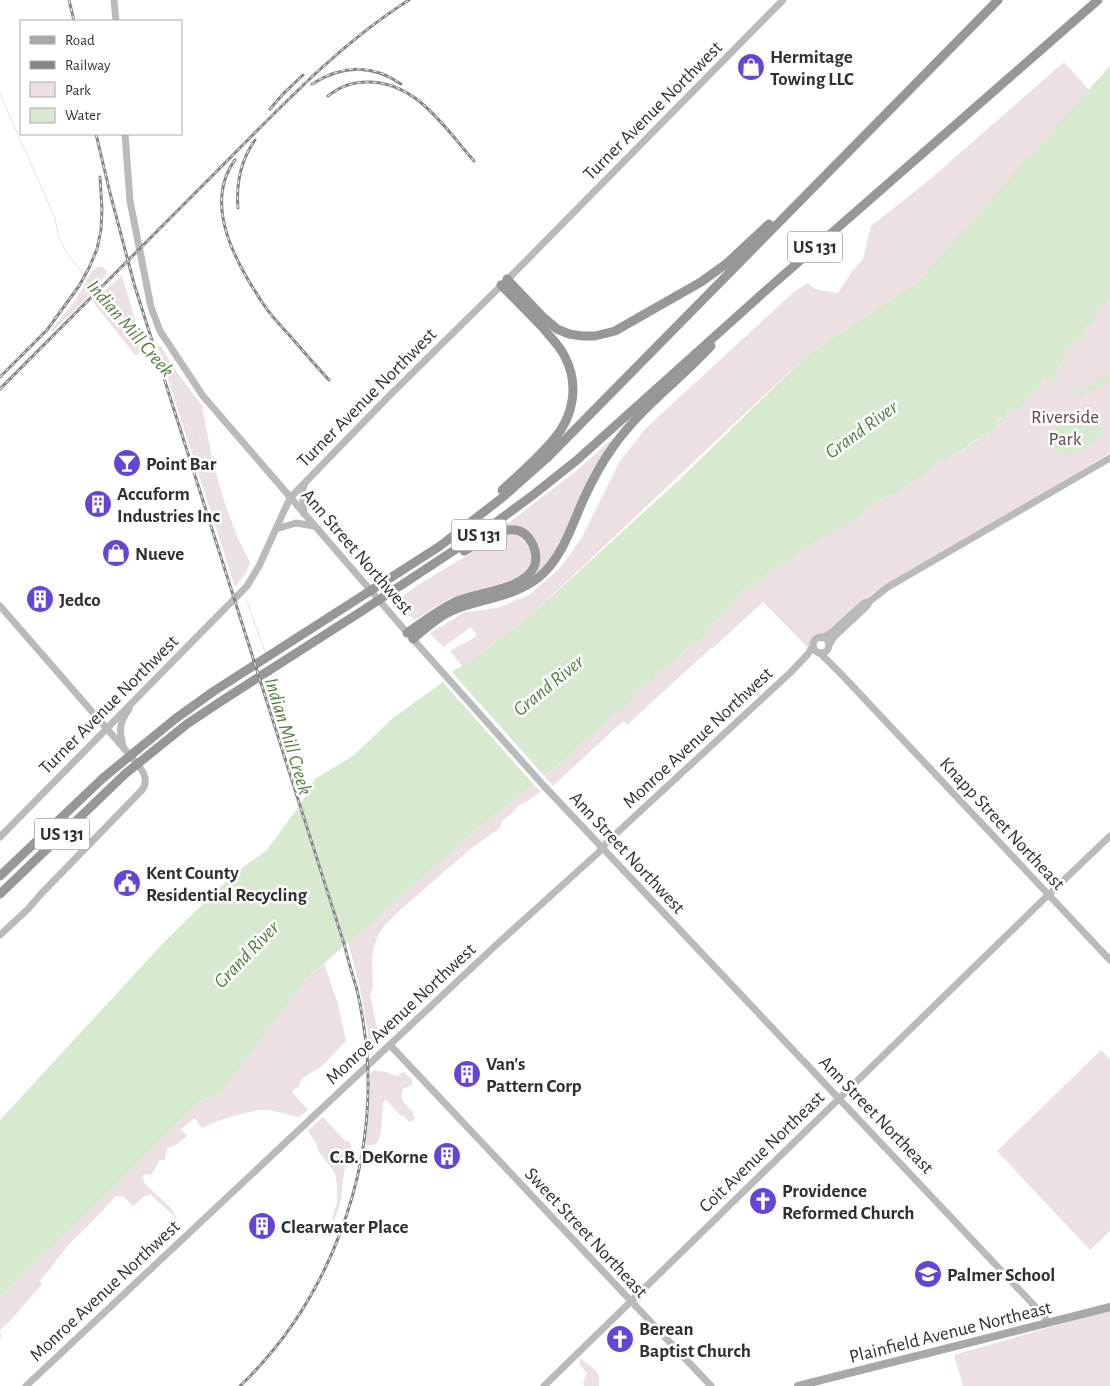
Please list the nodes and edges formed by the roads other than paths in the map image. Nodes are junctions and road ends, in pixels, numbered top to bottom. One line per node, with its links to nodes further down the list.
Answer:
1 (114, 0): 5 (street)
2 (784, 0): 8 (street, Turner Avenue Northwest)
3 (998, 0): 7 (highway, US 131)
4 (1098, 0): 9 (highway, US 131)
5 (116, 20)
6 (125, 135): 12 (street, Ann Street Northwest)
7 (849, 151): 8 (highway); 16 (highway, US 131)
8 (504, 282): 11 (street, Turner Avenue Northwest); 16 (highway)
9 (742, 311): 17 (highway, US 131); 20 (highway)
10 (1110, 458): 19 (street)
11 (305, 482): 12 (street, Turner Avenue Northwest); 13 (street)
12 (290, 498): 13 (street, Ann Street Northwest); 15 (street, Turner Avenue Northwest)
13 (304, 514): 14 (street, Ann Street Northwest)
14 (314, 526): 15 (street); 20 (street, Ann Street Northwest)
15 (276, 529): 27 (street, Turner Avenue Northwest)
16 (454, 536): 33 (highway, US 131)
17 (423, 572): 20 (highway); 34 (highway, US 131)
18 (0, 606): 28 (street)
19 (838, 629): 21 (street); 23 (street)
20 (410, 636): 32 (street, Ann Street Northwest)
21 (822, 638): 22 (street); 23 (street)
22 (813, 646): 24 (street); 25 (street, Monroe Avenue Northwest)
23 (828, 646): 24 (street); 26 (street)
24 (819, 653): 25 (street, Monroe Avenue Northwest); 26 (street, Knapp Street Northeast)
25 (798, 666): 32 (street, Monroe Avenue Northwest)
26 (838, 671): 35 (street, Knapp Street Northeast)
27 (143, 691): 28 (street, Turner Avenue Northwest); 29 (street)
28 (107, 728): 29 (street); 31 (street, Turner Avenue Northwest)
29 (123, 747): 37 (street)
30 (1110, 836): 35 (street, Coit Avenue Northeast)
31 (0, 837)
32 (602, 848): 36 (street, Ann Street Northwest); 39 (street, Monroe Avenue Northwest)
33 (0, 875)
34 (0, 894)
35 (1048, 895): 38 (street, Knapp Street Northeast); 40 (street, Coit Avenue Northeast)
36 (680, 930): 40 (street, Ann Street Northeast)
37 (0, 935)
38 (1110, 960)
39 (390, 1045): 41 (street, Sweet Street Northeast); 44 (street, Monroe Avenue Northwest)
40 (839, 1098): 41 (street, Coit Avenue Northeast); 43 (street, Ann Street Northeast)
41 (631, 1301): 45 (street, Coit Avenue Northeast); 46 (street, Sweet Street Northeast)
42 (1110, 1307): 43 (main road, Plainfield Avenue Northeast)
43 (1046, 1323): 47 (main road, Plainfield Avenue Northeast)
44 (26, 1386)
45 (544, 1386)
46 (711, 1386)
47 (798, 1386)

